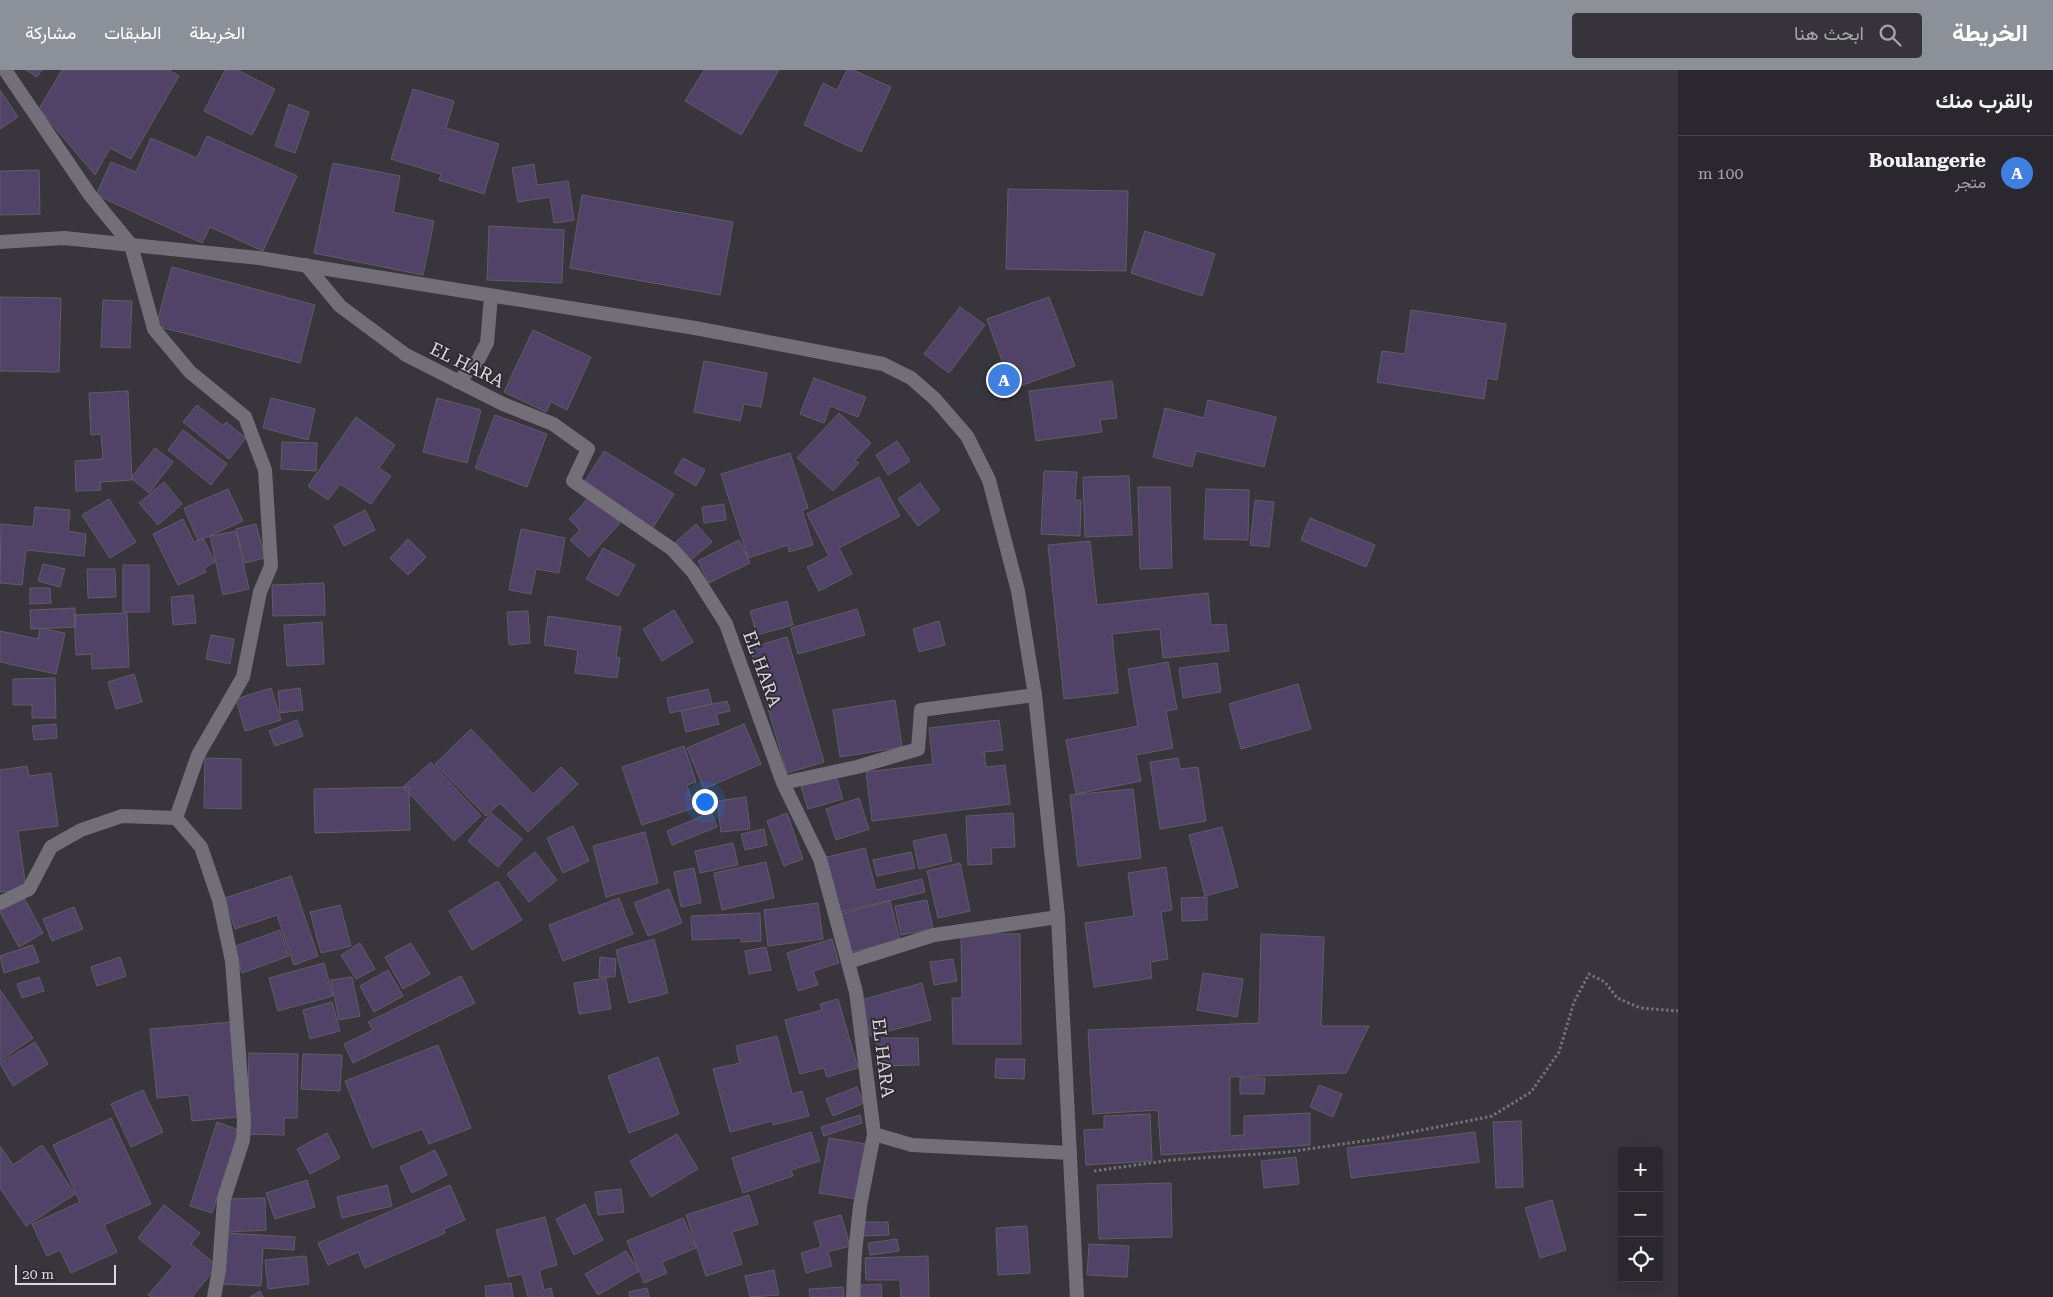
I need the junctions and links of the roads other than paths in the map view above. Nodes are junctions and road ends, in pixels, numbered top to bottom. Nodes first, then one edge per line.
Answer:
1 (5, 70) edge
2 (0, 242) edge
3 (131, 245) junction
4 (306, 265) junction
5 (491, 296) junction
6 (458, 382) junction
7 (1035, 695) junction
8 (783, 783) junction
9 (176, 818) junction
10 (0, 903) edge
11 (1058, 917) junction
12 (848, 962) junction
13 (874, 1134) junction
14 (1070, 1153) junction
15 (214, 1297) edge
16 (853, 1297) edge
17 (1077, 1297) edge

1 - 3 street
2 - 3 street
3 - 4 street
3 - 9 street
4 - 5 street
4 - 6 street, EL HARA
5 - 6 street
5 - 7 street
6 - 8 street, EL HARA
7 - 8 street
7 - 11 street
8 - 12 street, EL HARA
9 - 10 street
9 - 15 street
11 - 12 street
11 - 14 street
12 - 13 street, EL HARA
13 - 14 street
13 - 16 street, EL HARA
14 - 17 street

